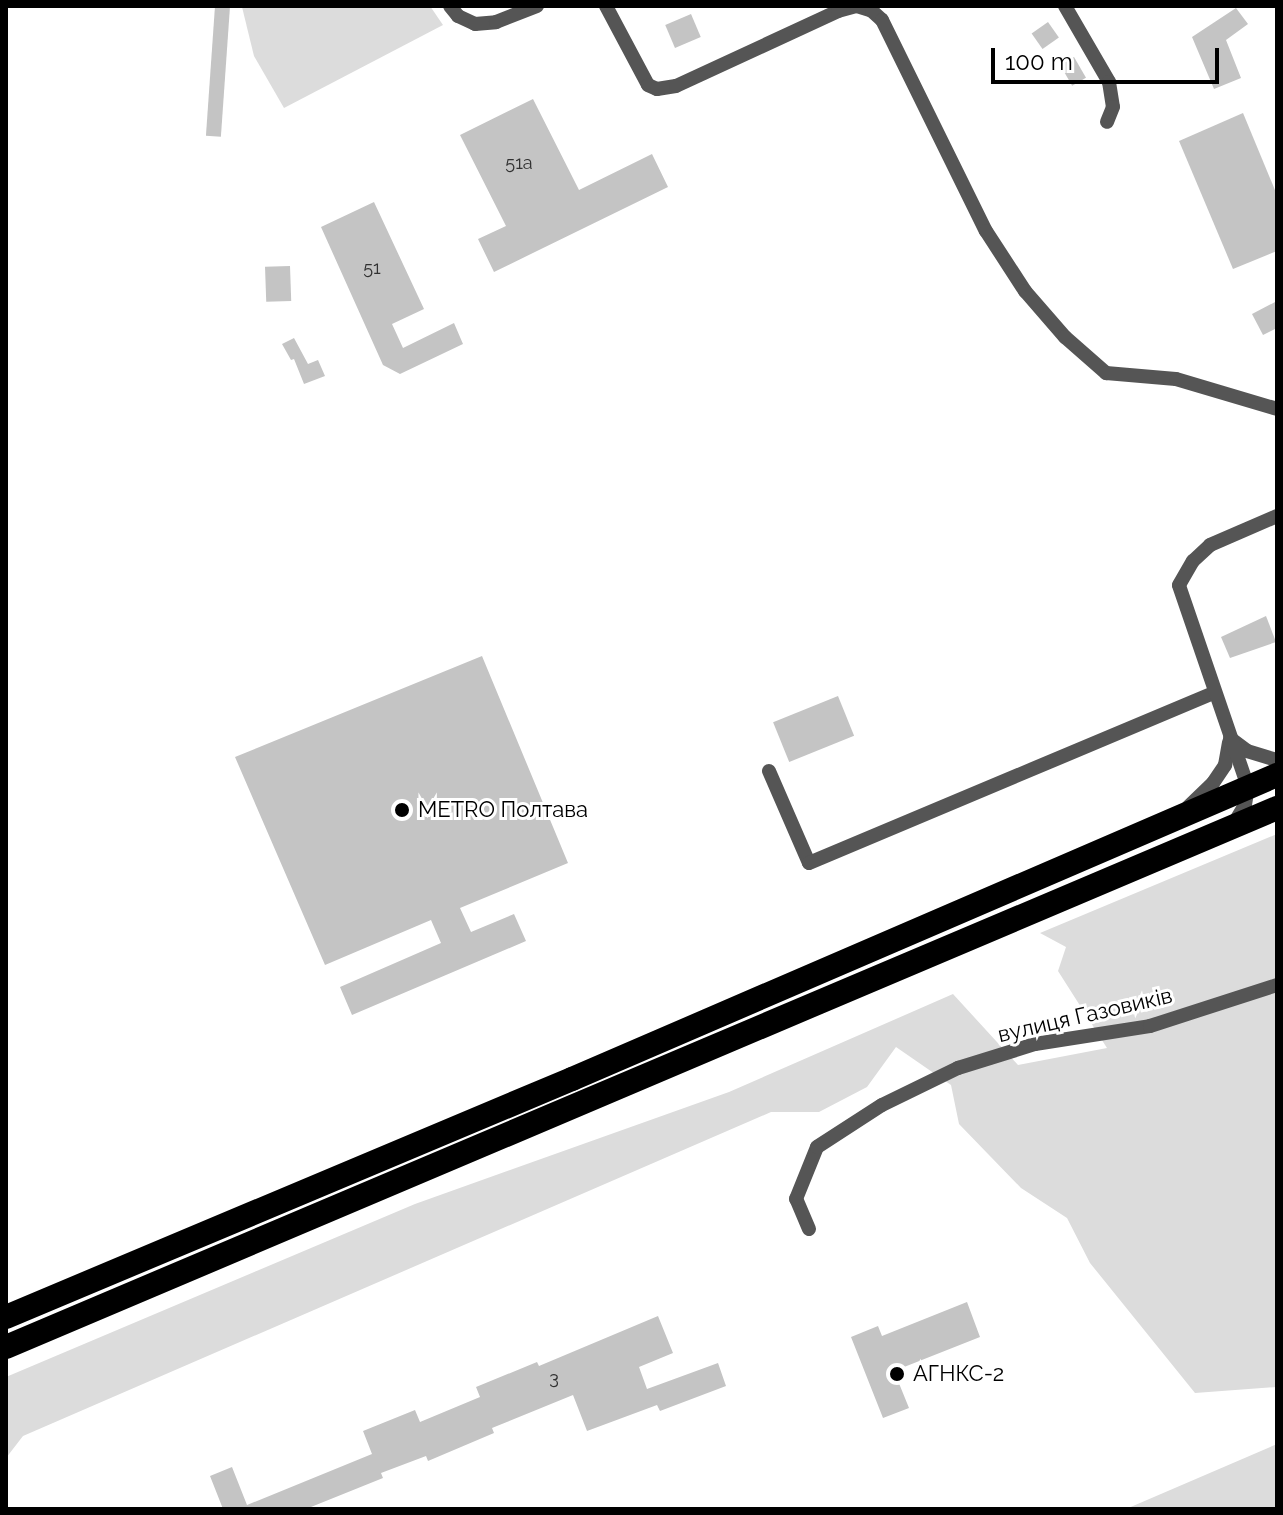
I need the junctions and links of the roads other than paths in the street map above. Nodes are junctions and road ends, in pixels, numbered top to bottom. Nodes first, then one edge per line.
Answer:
1 (450, 6) edge
2 (537, 6) edge
3 (606, 6) edge
4 (1065, 6) edge
5 (1107, 122) dead end
6 (1277, 409) edge
7 (1277, 516) edge
8 (1214, 693) junction
9 (1230, 738) junction
10 (1277, 760) edge
11 (769, 771) dead end
12 (1277, 775) edge
13 (1248, 787) junction
14 (1277, 802) edge
15 (1277, 808) edge
16 (1176, 817) junction
17 (1231, 827) junction
18 (1277, 985) edge
19 (809, 1229) dead end
20 (6, 1317) edge
21 (6, 1347) edge

1 - 2 street
3 - 6 street
4 - 5 street
7 - 8 street
8 - 9 street
8 - 11 street
9 - 10 street
9 - 13 street
9 - 16 street
12 - 13 highway
13 - 14 street
13 - 16 highway
13 - 17 street
15 - 17 highway
16 - 20 highway
17 - 21 highway
18 - 19 street, вулиця Газовиків

